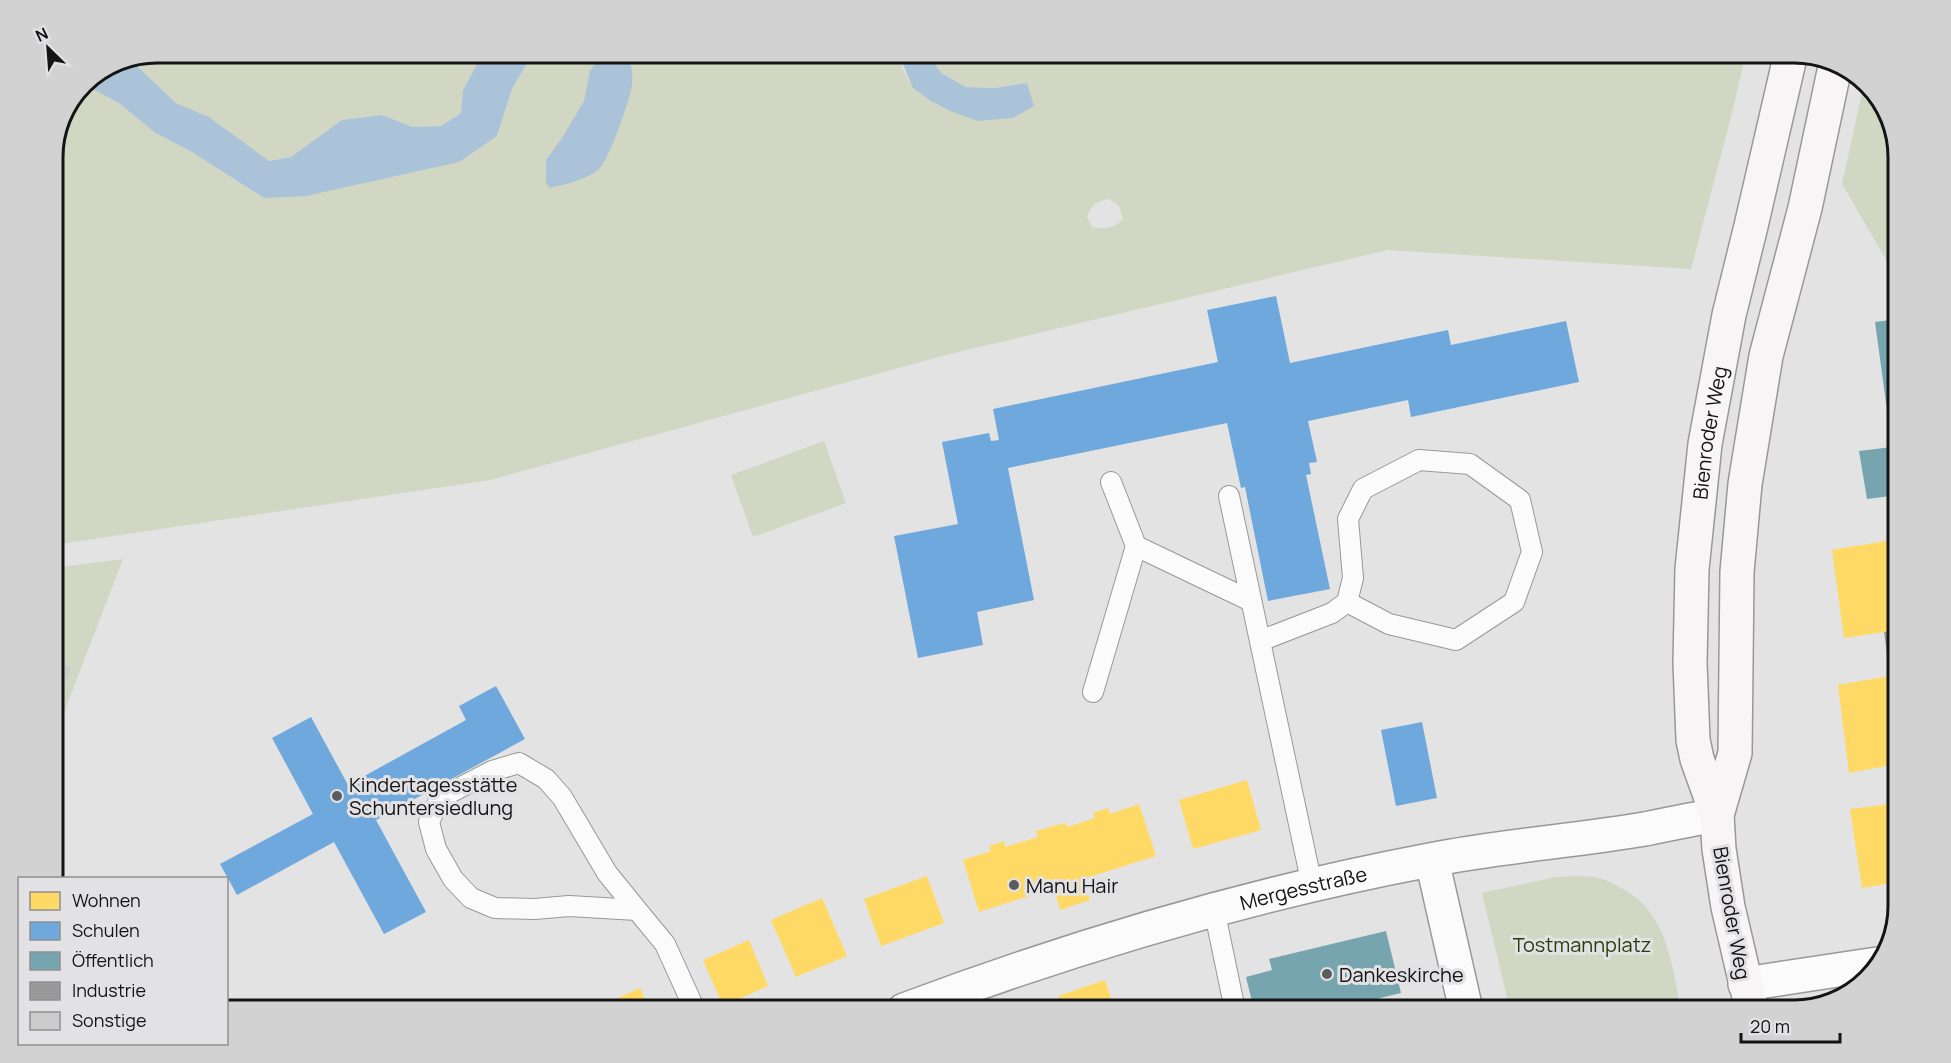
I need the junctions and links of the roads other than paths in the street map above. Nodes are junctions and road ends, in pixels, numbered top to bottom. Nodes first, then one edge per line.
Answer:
1 (1788, 63) edge
2 (1834, 72) edge
3 (1111, 482) dead end
4 (1229, 496) dead end
5 (1136, 546) junction
6 (1251, 601) junction
7 (1347, 602) junction
8 (1260, 641) junction
9 (1093, 692) dead end
10 (1717, 815) junction
11 (1432, 860) junction
12 (1312, 885) junction
13 (1214, 909) junction
14 (637, 910) junction
15 (1866, 967) edge
16 (1748, 997) edge
17 (690, 1000) edge
18 (955, 1000) edge
19 (1233, 1000) edge
20 (1464, 1000) edge

1 - 10 main road, Bienroder Weg
2 - 10 main road, Bienroder Weg
3 - 5 lane
4 - 6 lane
5 - 6 lane
5 - 9 lane
6 - 8 lane
7 - 7 lane
7 - 8 lane
8 - 12 lane
10 - 11 street, Mergesstraße
10 - 16 main road, Bienroder Weg
11 - 12 street, Mergesstraße
11 - 20 street
12 - 13 street, Mergesstraße
13 - 18 street, Mergesstraße
13 - 19 lane
14 - 14 lane
14 - 17 lane
15 - 16 street

